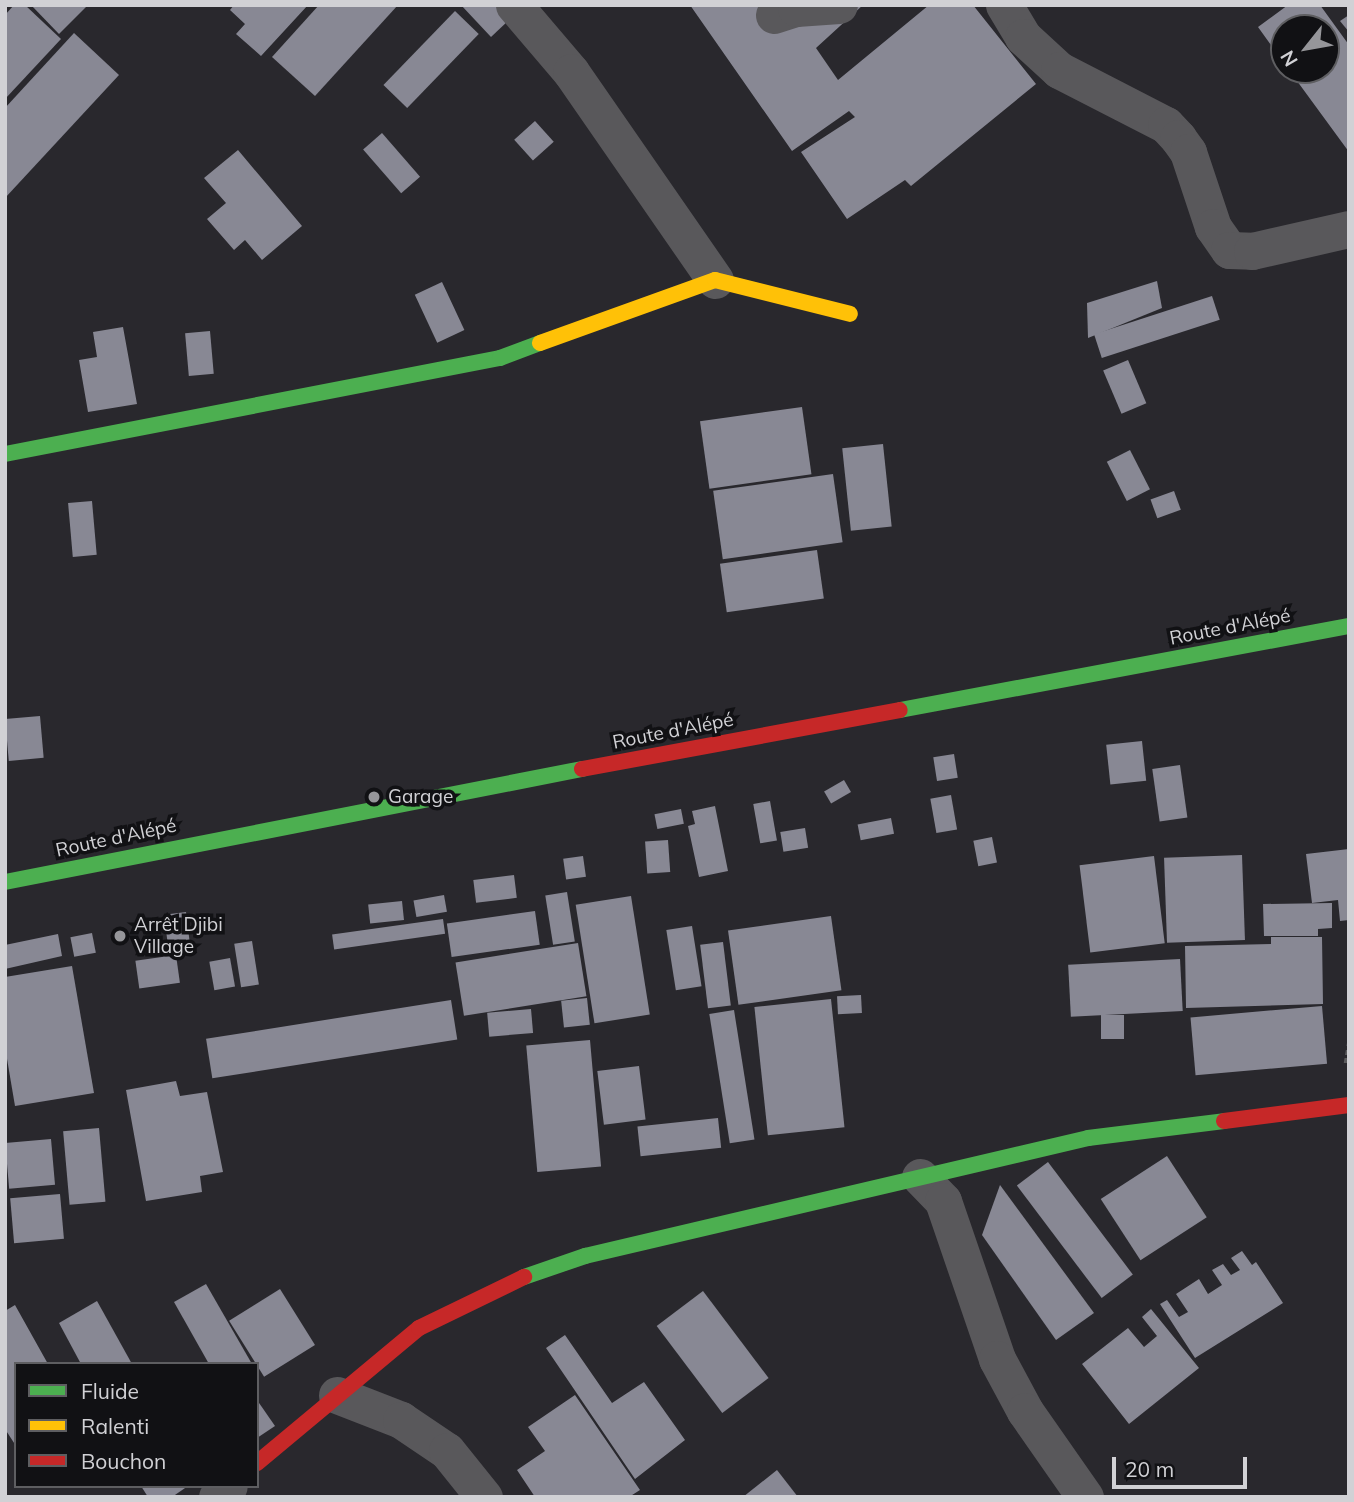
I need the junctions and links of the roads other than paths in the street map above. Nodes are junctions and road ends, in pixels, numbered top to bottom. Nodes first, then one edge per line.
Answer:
1 (514, 5) edge
2 (839, 5) edge
3 (1004, 5) edge
4 (774, 15) dead end
5 (1349, 229) edge
6 (715, 280) junction
7 (850, 314) dead end
8 (5, 454) edge
9 (1349, 626) edge
10 (5, 882) edge
11 (1349, 1105) edge
12 (920, 1177) junction
13 (337, 1395) junction
14 (259, 1461) edge
15 (484, 1497) edge
16 (1085, 1497) edge

1 - 6 street
2 - 4 street
3 - 5 street
6 - 7 street
6 - 8 street
9 - 10 street, Route d'Alépé
11 - 12 street
12 - 13 street
12 - 16 street
13 - 14 street
13 - 15 street

